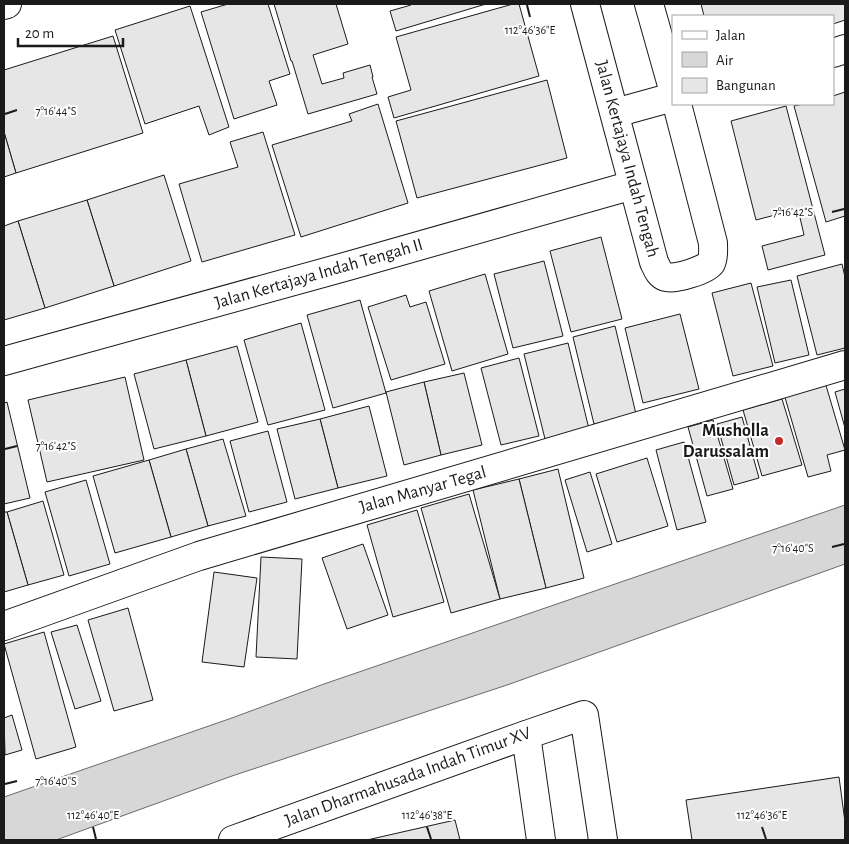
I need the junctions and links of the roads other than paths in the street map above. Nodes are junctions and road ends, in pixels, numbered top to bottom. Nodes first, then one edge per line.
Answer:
1 (585, 4) edge
2 (649, 4) edge
3 (672, 85) edge
4 (672, 97) edge
5 (677, 105) edge
6 (615, 113) junction
7 (633, 185) junction
8 (4, 361) edge
9 (845, 365) edge
10 (4, 626) edge
11 (526, 735) junction
12 (233, 840) edge
13 (541, 840) edge
14 (602, 840) edge

1 - 6 street, Jalan Kertajaya Indah Tengah
2 - 3 street
4 - 6 street
5 - 7 street, Jalan Kertajaya Indah Tengah
6 - 7 street, Jalan Kertajaya Indah Tengah
7 - 8 street, Jalan Kertajaya Indah Tengah II
9 - 10 street, Jalan Manyar Tegal
11 - 12 street, Jalan Dharmahusada Indah Timur XV
11 - 13 street
11 - 14 street, Jalan Dharmahusada Indah Timur XV

